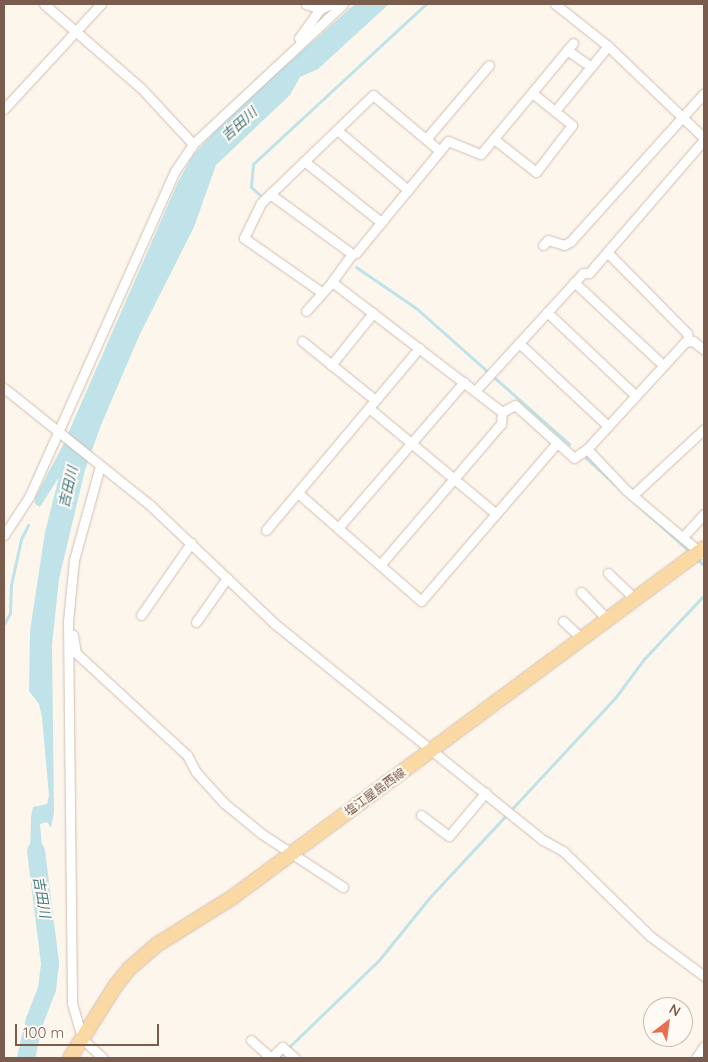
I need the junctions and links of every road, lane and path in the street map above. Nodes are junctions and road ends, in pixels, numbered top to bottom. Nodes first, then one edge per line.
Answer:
1 (44, 4) edge
2 (101, 4) edge
3 (306, 4) edge
4 (332, 4) edge
5 (343, 4) edge
6 (555, 4) edge
7 (320, 8) junction
8 (77, 31) junction
9 (608, 46) junction
10 (291, 51) junction
11 (489, 66) dead end
12 (591, 67) junction
13 (532, 93) junction
14 (704, 93) edge
15 (4, 109) edge
16 (555, 111) junction
17 (683, 118) junction
18 (337, 130) junction
19 (426, 139) junction
20 (494, 139) junction
21 (704, 139) edge
22 (193, 144) junction
23 (440, 151) junction
24 (304, 161) junction
25 (408, 190) junction
26 (270, 194) junction
27 (381, 222) junction
28 (543, 245) dead end
29 (607, 252) junction
30 (352, 254) junction
31 (332, 282) junction
32 (574, 282) junction
33 (321, 292) junction
34 (306, 311) dead end
35 (547, 312) junction
36 (373, 313) junction
37 (302, 341) dead end
38 (689, 341) junction
39 (519, 343) junction
40 (418, 348) junction
41 (704, 350) edge
42 (331, 365) junction
43 (664, 365) junction
44 (464, 382) junction
45 (4, 388) edge
46 (475, 391) junction
47 (636, 396) junction
48 (375, 400) junction
49 (369, 408) junction
50 (502, 412) junction
51 (608, 426) junction
52 (704, 429) edge
53 (61, 436) junction
54 (557, 443) junction
55 (411, 444) junction
56 (587, 449) junction
57 (97, 463) junction
58 (454, 479) junction
59 (298, 493) junction
60 (633, 496) junction
61 (496, 514) junction
62 (704, 514) edge
63 (338, 528) junction
64 (266, 530) dead end
65 (4, 535) edge
66 (683, 537) junction
67 (191, 543) junction
68 (699, 553) edge
69 (380, 565) junction
70 (608, 573) dead end
71 (227, 578) junction
72 (581, 592) dead end
73 (636, 599) junction
74 (141, 615) dead end
75 (608, 620) junction
76 (68, 621) junction
77 (563, 621) dead end
78 (196, 622) dead end
79 (582, 639) junction
80 (434, 749) junction
81 (486, 792) junction
82 (421, 815) dead end
83 (292, 852) junction
84 (343, 887) dead end
85 (704, 976) edge
86 (82, 1039) junction
87 (251, 1040) dead end
88 (704, 1046) edge
89 (288, 1056) edge
90 (70, 1058) edge
91 (103, 1058) edge
92 (271, 1058) edge
93 (696, 1058) edge

1 - 8 street
2 - 8 street
3 - 7 street
4 - 7 street
5 - 10 street
6 - 9 street
7 - 10 street
8 - 15 street
8 - 22 street
9 - 12 street
9 - 17 street
10 - 22 street
11 - 19 street
12 - 13 street
12 - 16 street
13 - 16 street
13 - 20 street
14 - 17 street
16 - 20 street
17 - 21 street
17 - 28 street
18 - 19 street
18 - 24 street
18 - 25 street
19 - 23 street
20 - 23 street
21 - 29 street
22 - 53 street
23 - 25 street
24 - 26 street
24 - 27 street
25 - 27 street
26 - 30 street
26 - 33 street
27 - 30 street
29 - 32 street
29 - 38 street
30 - 31 street
31 - 33 street
31 - 36 street
32 - 35 street
32 - 43 street
33 - 34 street
35 - 39 street
35 - 47 street
36 - 40 street
36 - 42 street
37 - 42 street
38 - 41 street
38 - 43 street
39 - 46 street
39 - 51 street
40 - 44 street
40 - 48 street
42 - 48 street
43 - 47 street
44 - 46 street
44 - 55 street
45 - 53 street
46 - 50 street
47 - 51 street
48 - 49 street
49 - 55 street
49 - 59 street
50 - 54 street
50 - 58 street
51 - 56 street
52 - 60 street
53 - 57 street
53 - 65 street
54 - 56 street
54 - 61 street
55 - 58 street
55 - 63 street
56 - 60 street
57 - 67 street
57 - 76 street
58 - 61 street
58 - 69 street
59 - 63 street
59 - 64 street
60 - 66 street
61 - 69 street
62 - 66 street
63 - 69 street
66 - 68 street
67 - 71 street
67 - 74 street
68 - 73 main road, 塩江屋島西線
70 - 73 street
71 - 78 street
71 - 80 street
72 - 75 street
73 - 75 main road, 塩江屋島西線
75 - 79 main road, 塩江屋島西線
76 - 83 street
76 - 86 street
77 - 79 street
79 - 80 main road, 塩江屋島西線
80 - 81 street
80 - 83 main road, 塩江屋島西線
81 - 82 street
81 - 85 street
83 - 84 street
83 - 86 main road, 塩江屋島西線
86 - 90 main road, 塩江屋島西線
86 - 91 street
87 - 92 street
88 - 93 street
89 - 92 street

